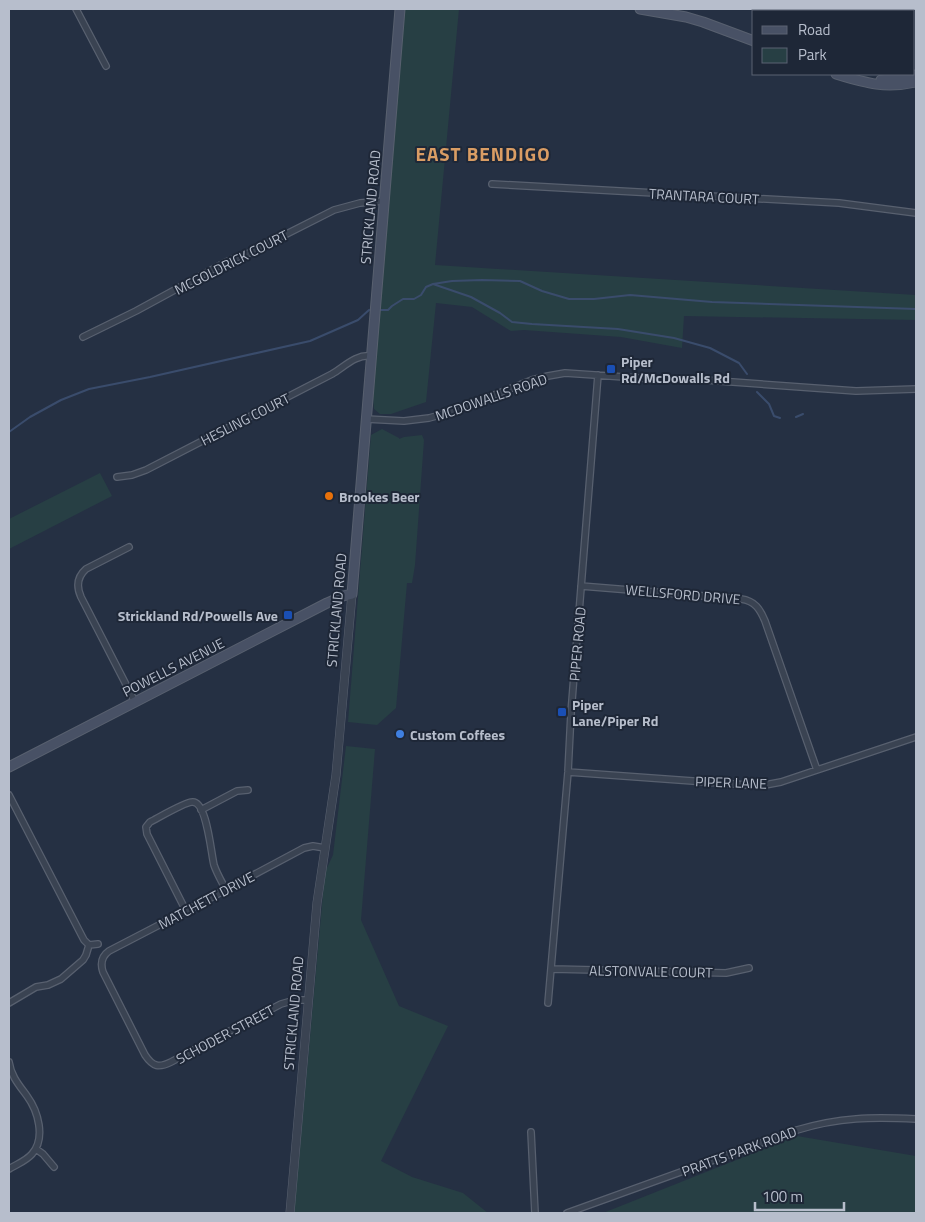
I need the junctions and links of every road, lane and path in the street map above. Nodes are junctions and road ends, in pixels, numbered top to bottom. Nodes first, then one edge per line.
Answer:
1 (76, 9) edge
2 (400, 9) edge
3 (640, 9) edge
4 (752, 40) edge
5 (106, 66) dead end
6 (839, 75) edge
7 (916, 75) edge
8 (848, 78) junction
9 (916, 82) edge
10 (492, 184) dead end
11 (384, 201) junction
12 (916, 213) edge
13 (83, 338) dead end
14 (371, 356) junction
15 (598, 375) junction
16 (916, 389) edge
17 (366, 419) junction
18 (117, 477) dead end
19 (129, 547) dead end
20 (581, 586) junction
21 (352, 594) junction
22 (136, 702) junction
23 (916, 737) edge
24 (9, 767) edge
25 (817, 770) junction
26 (568, 772) junction
27 (248, 790) dead end
28 (9, 795) edge
29 (201, 810) junction
30 (325, 848) junction
31 (226, 890) junction
32 (186, 912) junction
33 (98, 944) dead end
34 (89, 945) junction
35 (749, 968) dead end
36 (552, 969) junction
37 (308, 1000) junction
38 (9, 1003) edge
39 (548, 1003) dead end
40 (145, 1055) joint
41 (9, 1062) edge
42 (916, 1119) edge
43 (531, 1132) dead end
44 (36, 1149) junction
45 (54, 1167) dead end
46 (9, 1169) edge
47 (290, 1213) edge
48 (535, 1213) edge
49 (567, 1213) edge

1 - 5 street
2 - 11 main road, STRICKLAND ROAD
3 - 4 main road
6 - 8 main road
7 - 8 main road
8 - 9 main road
10 - 12 street, TRANTARA COURT
11 - 13 street, MCGOLDRICK COURT
11 - 14 main road, STRICKLAND ROAD
14 - 17 main road, STRICKLAND ROAD
14 - 18 street, HESLING COURT
15 - 16 street, MCDOWALLS ROAD
15 - 17 street, MCDOWALLS ROAD
15 - 20 street, PIPER ROAD
17 - 21 main road, STRICKLAND ROAD
19 - 22 street
20 - 25 street, WELLSFORD DRIVE
20 - 26 street, PIPER ROAD
21 - 22 main road, POWELLS AVENUE
21 - 30 street, STRICKLAND ROAD
22 - 24 main road, POWELLS AVENUE
23 - 25 street, PIPER LANE
25 - 26 street, PIPER LANE
26 - 36 street, PIPER ROAD
27 - 29 street
28 - 34 street
29 - 31 street
29 - 32 street
30 - 31 street, MATCHETT DRIVE
30 - 37 street, STRICKLAND ROAD
31 - 32 street, MATCHETT DRIVE
32 - 40 street, MATCHETT DRIVE
33 - 34 street
34 - 38 street
35 - 36 street, ALSTONVALE COURT
36 - 39 street, PIPER ROAD
37 - 40 street, SCHODER STREET
37 - 47 street, STRICKLAND ROAD
41 - 44 street
42 - 49 street, PRATTS PARK ROAD
43 - 48 street
44 - 45 street
44 - 46 street

